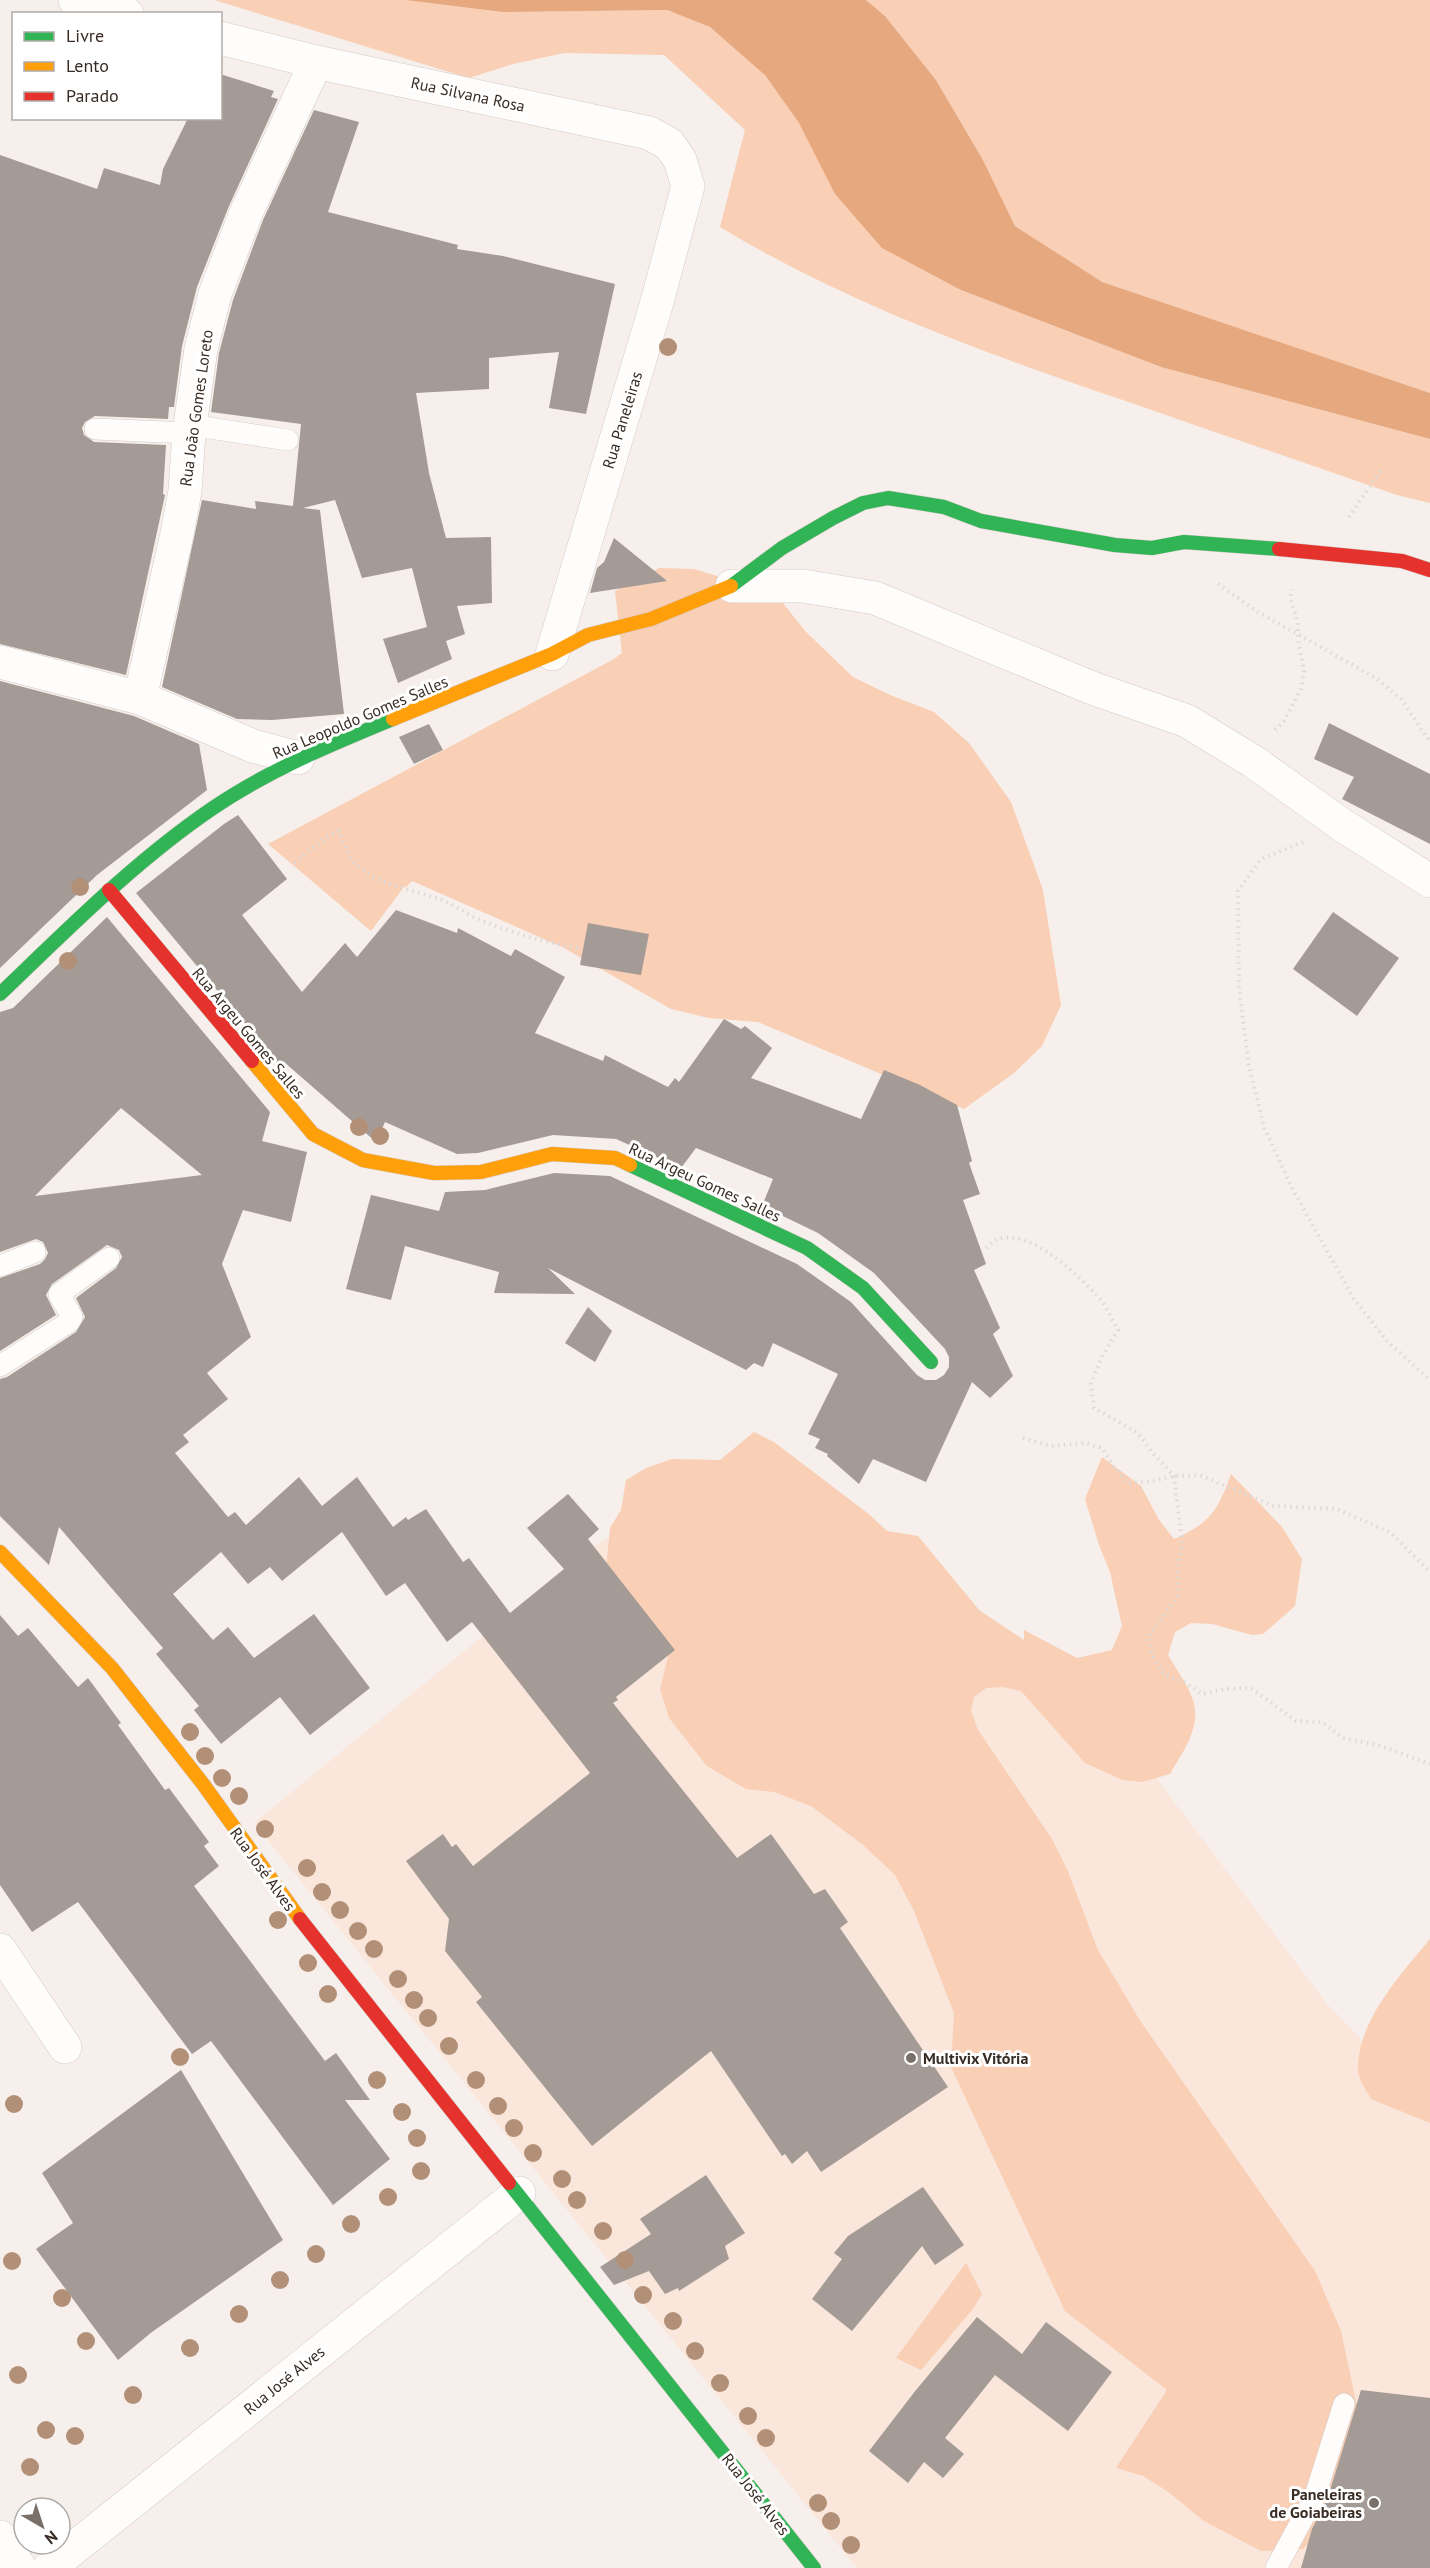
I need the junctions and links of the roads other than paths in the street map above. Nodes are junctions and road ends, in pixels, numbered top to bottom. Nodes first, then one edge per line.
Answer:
1 (75, 0) edge
2 (120, 12) edge
3 (222, 38) edge
4 (316, 62) junction
5 (688, 186) joint
6 (95, 429) dead end
7 (190, 429) junction
8 (288, 440) dead end
9 (1430, 570) edge
10 (732, 586) junction
11 (552, 654) junction
12 (0, 662) edge
13 (140, 698) junction
14 (298, 758) junction
15 (1430, 882) edge
16 (109, 890) junction
17 (0, 994) edge
18 (35, 1252) dead end
19 (110, 1258) dead end
20 (0, 1266) edge
21 (931, 1362) dead end
22 (0, 1366) edge
23 (0, 1552) edge
24 (0, 1950) edge
25 (65, 2047) dead end
26 (519, 2193) junction
27 (1344, 2404) dead end
28 (0, 2537) edge
29 (20, 2568) edge
30 (49, 2568) edge
31 (814, 2568) edge
32 (1276, 2568) edge

1 - 2 street
3 - 4 street, Rua Silvana Rosa
4 - 5 street, Rua Silvana Rosa
4 - 7 street, Rua João Gomes Loreto
5 - 11 street, Rua Paneleiras
6 - 7 lane
7 - 8 lane
7 - 13 street, Rua João Gomes Loreto
9 - 10 street, Rua Leopoldo Gomes Salles
10 - 11 street, Rua Leopoldo Gomes Salles
10 - 15 street
11 - 14 street, Rua Leopoldo Gomes Salles
12 - 13 street
13 - 14 street
14 - 16 street, Rua Leopoldo Gomes Salles
16 - 17 street, Rua Leopoldo Gomes Salles
16 - 21 street, Rua Argeu Gomes Salles
18 - 20 lane
19 - 22 lane
23 - 26 street, Rua José Alves
24 - 25 street
26 - 30 street, Rua José Alves
26 - 31 street, Rua José Alves
27 - 32 lane
28 - 29 street

